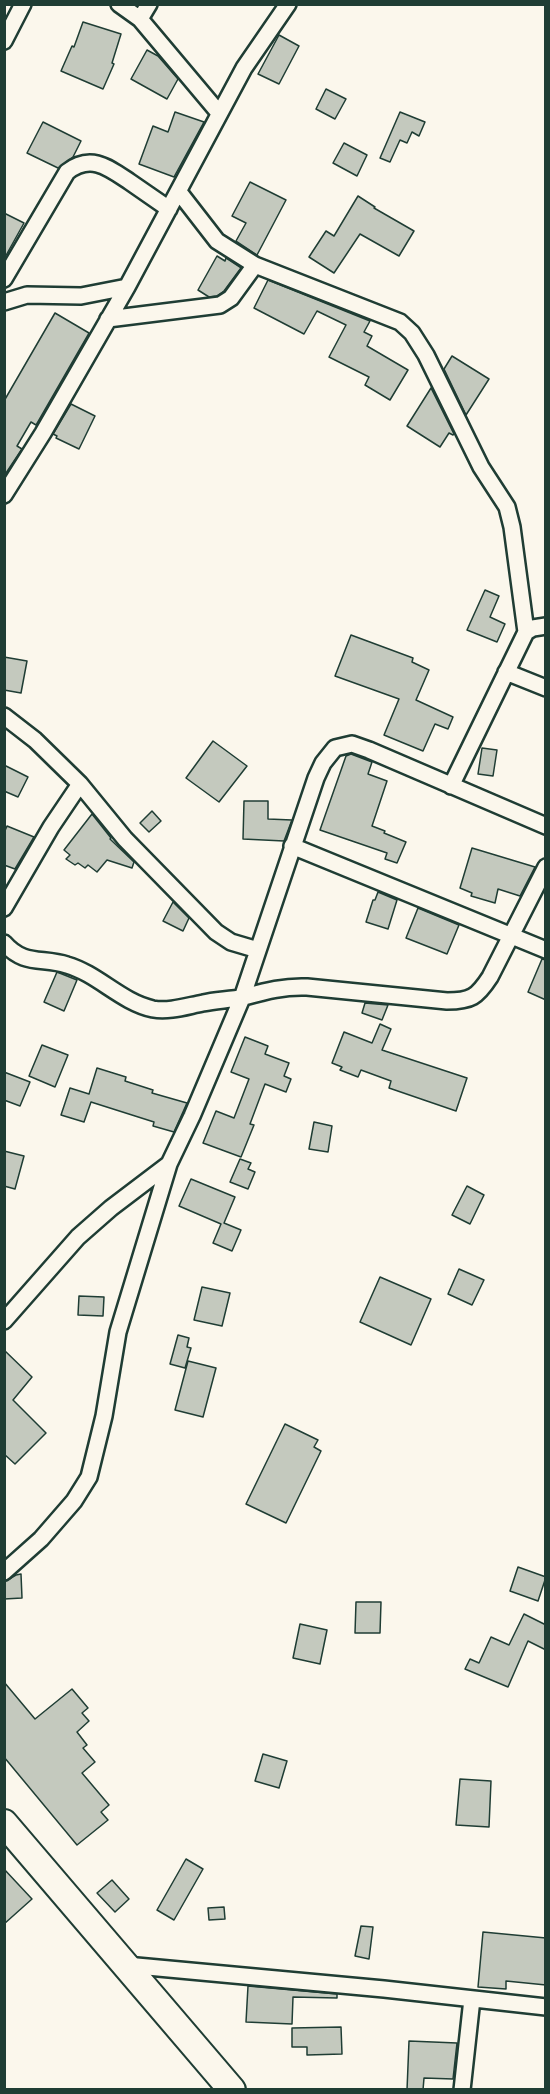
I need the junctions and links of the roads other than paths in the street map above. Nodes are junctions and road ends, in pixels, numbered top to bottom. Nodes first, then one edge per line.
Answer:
1 (22, 4) edge
2 (119, 4) edge
3 (149, 4) edge
4 (288, 4) edge
5 (140, 19) junction
6 (4, 41) edge
7 (219, 113) junction
8 (178, 192) junction
9 (169, 209) junction
10 (255, 265) junction
11 (4, 279) edge
12 (127, 287) junction
13 (4, 302) edge
14 (108, 319) junction
15 (4, 495) edge
16 (546, 626) edge
17 (526, 632) junction
18 (506, 672) junction
19 (546, 688) edge
20 (4, 716) edge
21 (80, 784) junction
22 (450, 786) junction
23 (546, 826) edge
24 (292, 846) junction
25 (546, 867) edge
26 (4, 908) edge
27 (510, 936) junction
28 (4, 943) edge
29 (258, 950) junction
30 (546, 950) edge
31 (242, 998) junction
32 (169, 1164) junction
33 (4, 1321) edge
34 (4, 1572) edge
35 (4, 1823) edge
36 (126, 1965) junction
37 (472, 1999) junction
38 (546, 2007) edge
39 (231, 2090) edge
40 (462, 2090) edge

1 - 6 street
2 - 5 street
3 - 5 street
4 - 7 street
5 - 7 street
7 - 8 street
8 - 9 street
8 - 10 street
9 - 11 street
9 - 12 street
10 - 14 street
10 - 17 street
12 - 13 street
12 - 14 street
14 - 15 street
16 - 17 street
17 - 18 street
18 - 19 street
18 - 22 street
20 - 21 street
21 - 26 street
21 - 29 street
22 - 23 street
22 - 24 street
24 - 27 street
24 - 29 street
25 - 27 street
27 - 30 street
27 - 31 street
28 - 31 street
29 - 31 street
31 - 32 street
32 - 33 street
32 - 34 street
35 - 36 main road
36 - 37 street
36 - 39 main road
37 - 38 street
37 - 40 street

